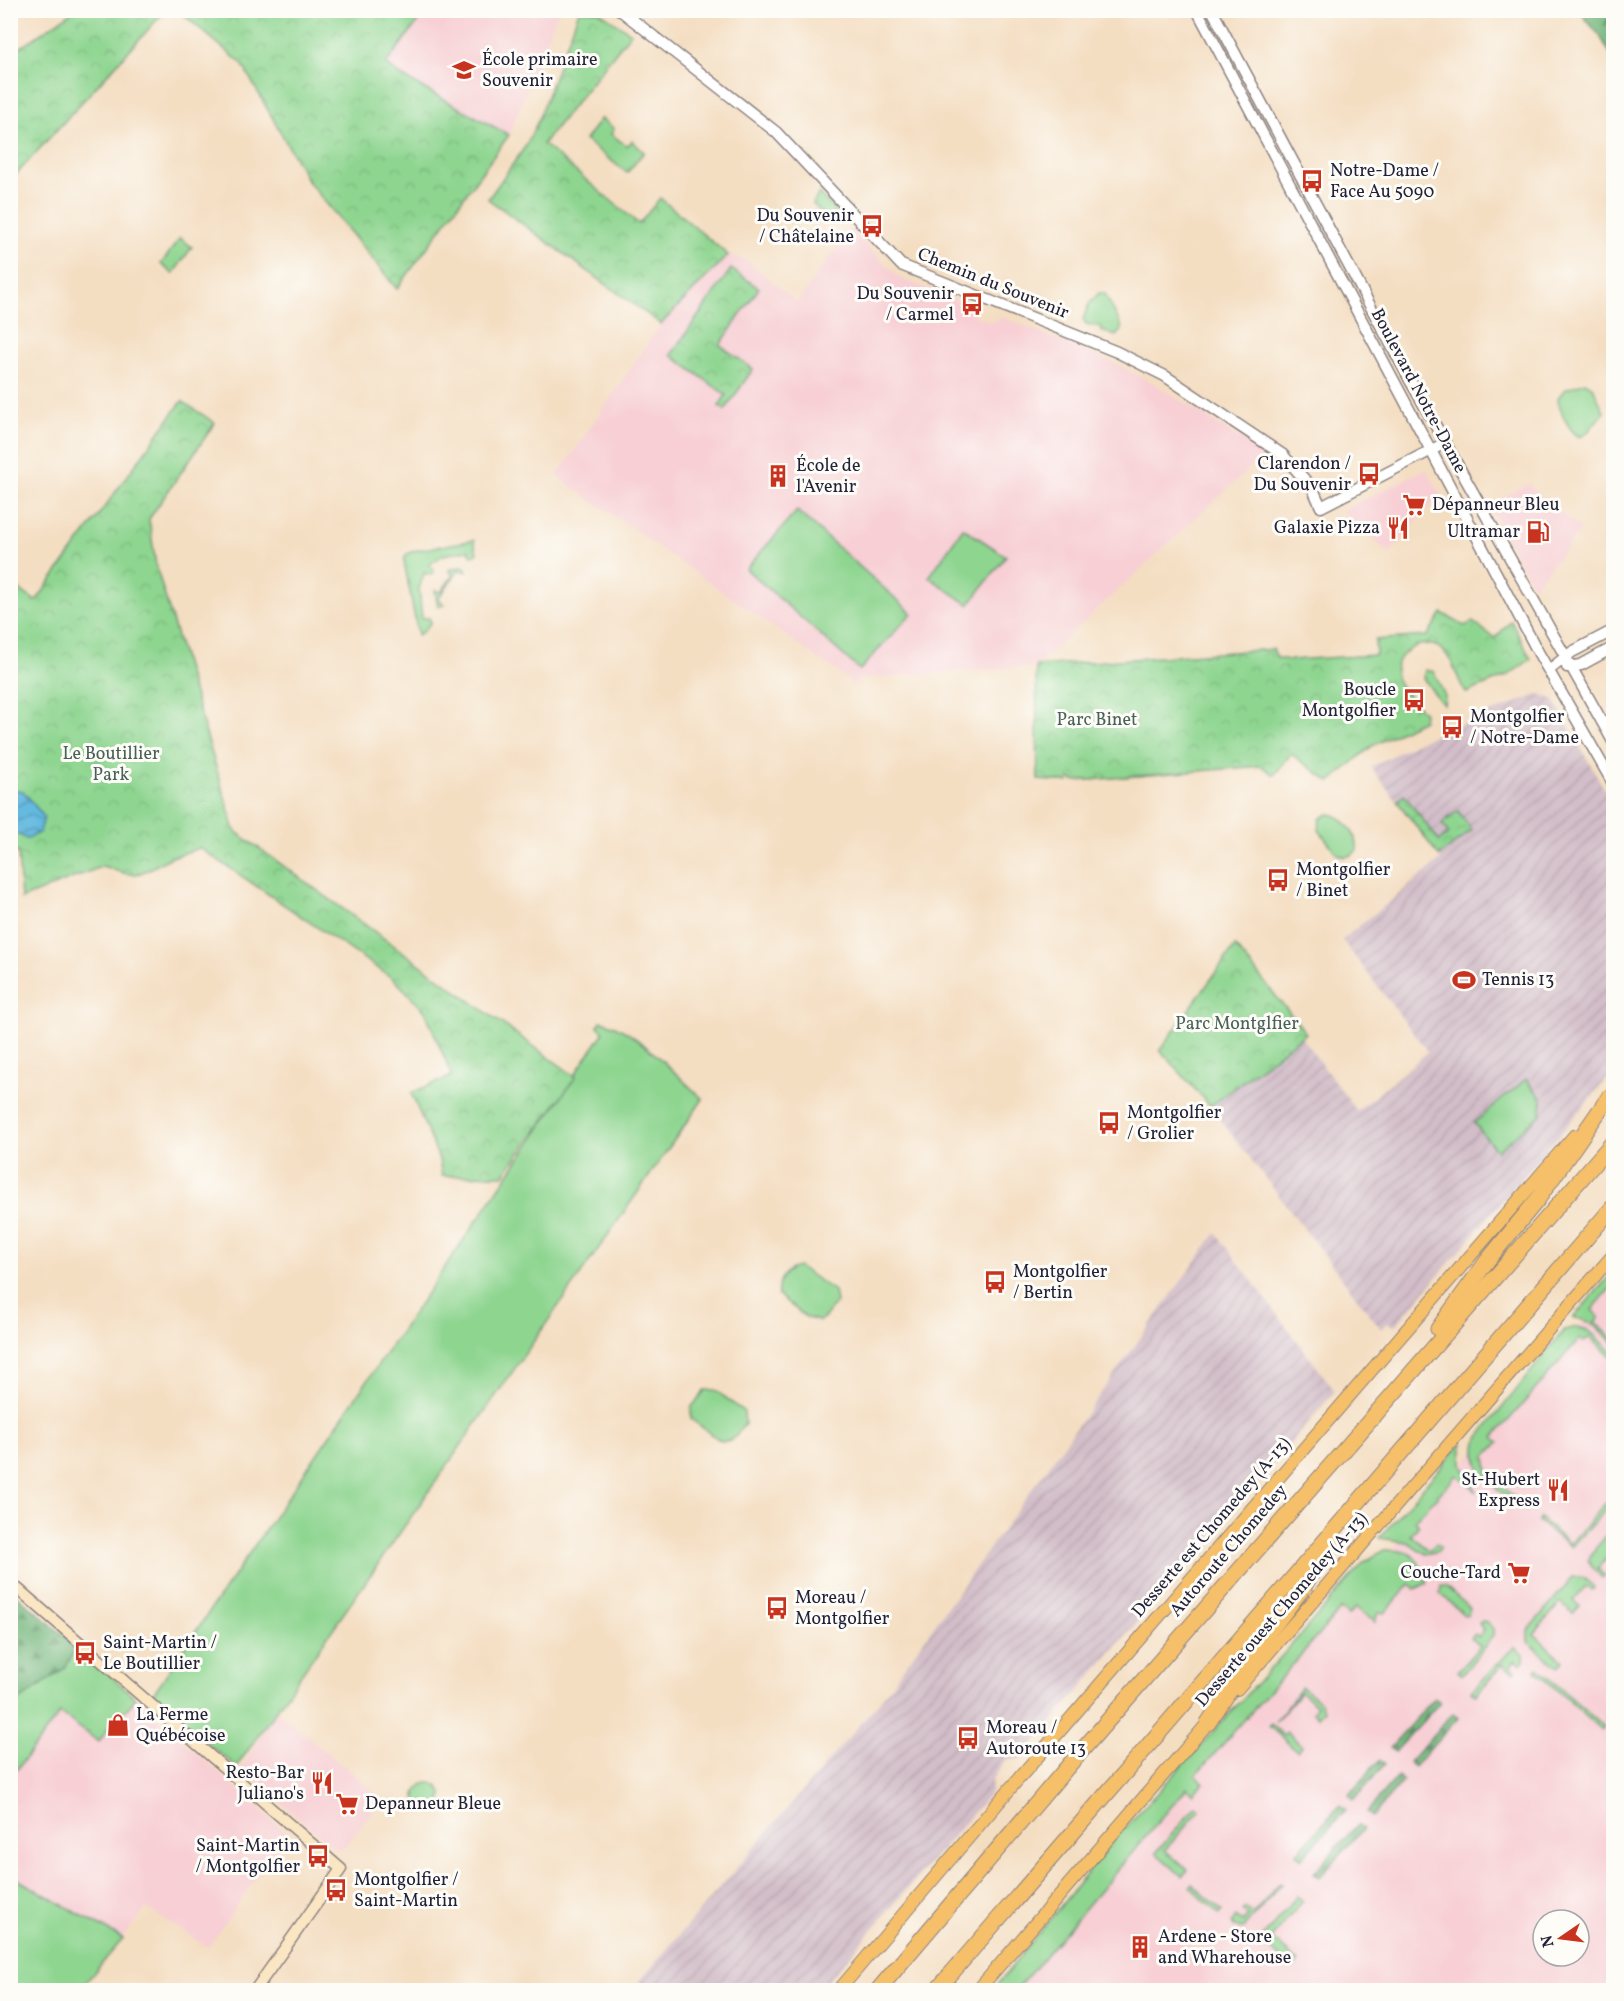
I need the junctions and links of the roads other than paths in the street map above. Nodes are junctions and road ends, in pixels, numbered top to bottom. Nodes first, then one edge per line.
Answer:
1 (620, 10) edge
2 (1197, 10) edge
3 (1212, 10) edge
4 (1445, 443) junction
5 (1431, 451) junction
6 (1614, 630) edge
7 (1614, 647) edge
8 (1568, 662) junction
9 (1549, 670) junction
10 (1614, 743) edge
11 (1614, 785) edge
12 (1611, 1094) edge
13 (1614, 1141) edge
14 (1614, 1206) edge
15 (1614, 1254) edge
16 (1385, 1401) junction
17 (1356, 1502) junction
18 (10, 1582) edge
19 (1208, 1723) junction
20 (255, 1990) edge
21 (839, 1990) edge
22 (878, 1990) edge
23 (937, 1990) edge
24 (978, 1990) edge

1 - 5 street, Chemin du Souvenir
2 - 5 street, Boulevard Notre-Dame
3 - 4 street, Boulevard Notre-Dame
4 - 5 street
4 - 8 street, Boulevard Notre-Dame
5 - 9 street, Boulevard Notre-Dame
6 - 8 street
7 - 8 street
8 - 9 street
8 - 10 street, Boulevard Notre-Dame
9 - 11 street, Boulevard Notre-Dame
12 - 16 highway
12 - 21 main road, Desserte est Chomedey (A-13)
13 - 16 highway, Autoroute Chomedey
14 - 17 highway
15 - 19 main road, Desserte ouest Chomedey (A-13)
16 - 22 highway, Autoroute Chomedey
17 - 19 highway
17 - 23 highway
18 - 20 main road
19 - 24 main road, Desserte ouest Chomedey (A-13)

